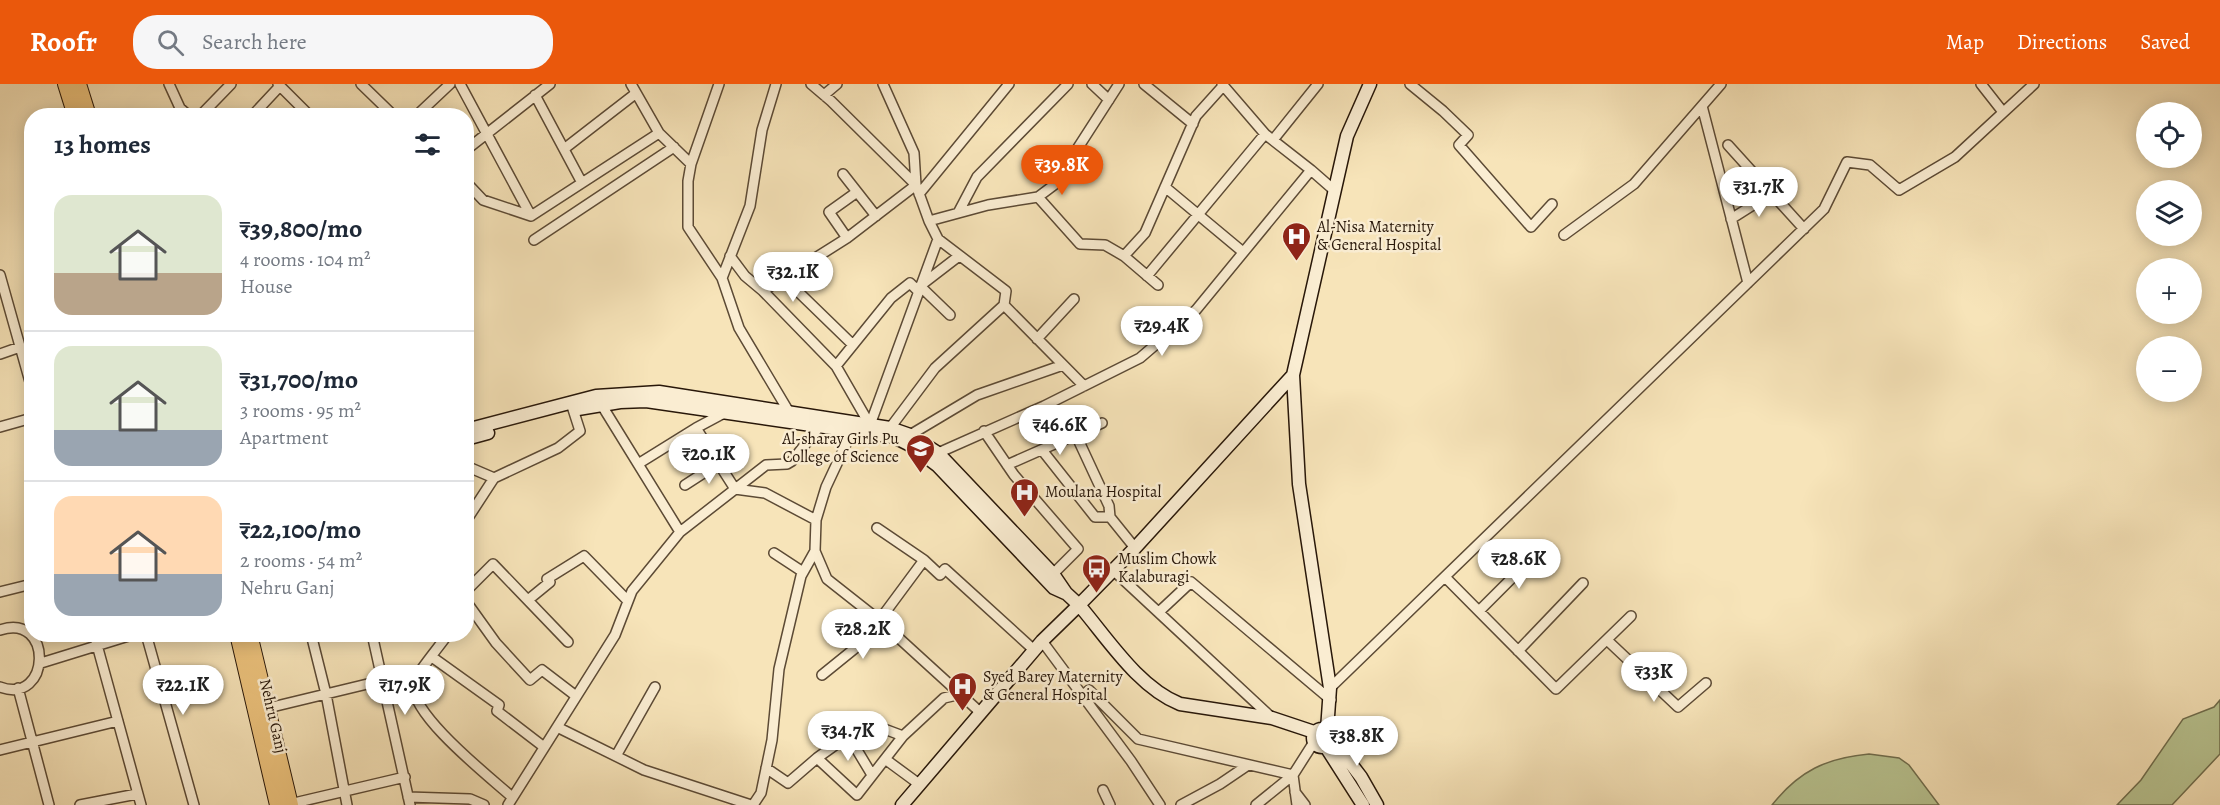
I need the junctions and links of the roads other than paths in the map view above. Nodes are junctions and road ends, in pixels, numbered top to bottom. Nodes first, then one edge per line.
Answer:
1 (65, 84) edge
2 (79, 84) edge
3 (169, 84) edge
4 (231, 84) edge
5 (361, 84) edge
6 (450, 84) edge
7 (460, 84) edge
8 (550, 84) edge
9 (631, 84) edge
10 (719, 84) edge
11 (776, 84) edge
12 (811, 84) edge
13 (837, 84) edge
14 (1068, 84) edge
15 (1092, 84) edge
16 (1119, 84) edge
17 (1144, 84) edge
18 (1318, 84) edge
19 (1370, 84) edge
20 (1410, 84) edge
21 (1721, 84) edge
22 (1981, 84) edge
23 (2034, 84) edge
24 (279, 85) edge
25 (1006, 85) edge
26 (1223, 85) edge
27 (887, 86) edge
28 (635, 94) junction
29 (535, 95) junction
30 (824, 95) junction
31 (1109, 100) junction
32 (1702, 106) junction
33 (72, 108) edge
34 (87, 108) edge
35 (179, 108) edge
36 (208, 108) edge
37 (259, 108) edge
38 (302, 108) edge
39 (386, 108) edge
40 (424, 108) edge
41 (473, 108) edge
42 (474, 110) edge
43 (2003, 112) junction
44 (1193, 124) junction
45 (486, 133) junction
46 (659, 133) junction
47 (1265, 134) junction
48 (1273, 141) junction
49 (474, 143) edge
50 (1728, 145) dead end
51 (674, 147) junction
52 (564, 149) junction
53 (691, 164) junction
54 (1311, 170) junction
55 (843, 174) dead end
56 (582, 183) junction
57 (1165, 187) junction
58 (474, 190) edge
59 (917, 190) junction
60 (1335, 191) junction
61 (857, 192) junction
62 (1772, 194) junction
63 (1038, 197) junction
64 (1552, 204) dead end
65 (958, 213) junction
66 (1198, 214) junction
67 (531, 216) junction
68 (876, 216) junction
69 (1731, 219) junction
70 (929, 221) junction
71 (1804, 229) junction
72 (1564, 236) dead end
73 (846, 238) junction
74 (938, 239) junction
75 (534, 240) dead end
76 (1243, 252) junction
77 (730, 256) junction
78 (959, 256) junction
79 (1124, 256) junction
80 (0, 275) edge
81 (1147, 276) junction
82 (722, 278) junction
83 (784, 278) junction
84 (1748, 283) junction
85 (1158, 285) dead end
86 (919, 288) junction
87 (763, 291) junction
88 (1074, 299) dead end
89 (1004, 305) junction
90 (950, 315) dead end
91 (1037, 339) junction
92 (853, 345) junction
93 (20, 347) junction
94 (0, 354) edge
95 (24, 361) edge
96 (1064, 365) junction
97 (836, 366) junction
98 (1293, 375) junction
99 (1084, 386) junction
100 (601, 404) junction
101 (572, 406) junction
102 (789, 412) junction
103 (724, 413) junction
104 (24, 420) edge
105 (1102, 423) dead end
106 (870, 425) junction
107 (854, 426) junction
108 (819, 427) junction
109 (0, 428) edge
110 (474, 428) edge
111 (696, 428) junction
112 (890, 428) junction
113 (984, 431) junction
114 (910, 435) junction
115 (1076, 435) junction
116 (474, 437) edge
117 (1042, 450) junction
118 (938, 453) junction
119 (719, 463) junction
120 (638, 464) junction
121 (1007, 465) junction
122 (474, 469) edge
123 (494, 478) junction
124 (685, 484) dead end
125 (735, 489) junction
126 (474, 509) edge
127 (1110, 517) junction
128 (816, 520) junction
129 (877, 528) dead end
130 (680, 532) junction
131 (1135, 548) junction
132 (1540, 550) dead end
133 (815, 551) junction
134 (774, 553) dead end
135 (924, 560) junction
136 (1114, 571) junction
137 (803, 572) junction
138 (1053, 574) junction
139 (1444, 577) junction
140 (474, 583) edge
141 (1583, 583) dead end
142 (24, 586) edge
143 (0, 592) edge
144 (1066, 593) junction
145 (528, 600) junction
146 (627, 600) junction
147 (1079, 605) junction
148 (1160, 611) junction
149 (1479, 611) junction
150 (474, 613) edge
151 (1631, 616) dead end
152 (0, 618) edge
153 (879, 620) junction
154 (1, 629) edge
155 (24, 632) edge
156 (1607, 640) junction
157 (36, 642) edge
158 (95, 642) edge
159 (109, 642) edge
160 (148, 642) edge
161 (239, 642) edge
162 (252, 642) edge
163 (313, 642) edge
164 (374, 642) edge
165 (442, 642) edge
166 (568, 642) dead end
167 (96, 646) junction
168 (1038, 646) junction
169 (1518, 651) junction
170 (432, 657) junction
171 (41, 663) junction
172 (822, 675) dead end
173 (384, 680) junction
174 (1706, 683) dead end
175 (0, 687) edge
176 (655, 687) dead end
177 (18, 688) junction
178 (326, 694) junction
179 (961, 694) junction
180 (1331, 694) junction
181 (576, 696) junction
182 (1083, 696) junction
183 (268, 708) junction
184 (981, 713) junction
185 (1272, 718) junction
186 (118, 721) junction
187 (557, 727) junction
188 (848, 735) junction
189 (903, 736) junction
190 (1314, 737) junction
191 (1328, 738) junction
192 (32, 742) junction
193 (544, 747) junction
194 (0, 750) edge
195 (616, 756) junction
196 (817, 758) junction
197 (885, 759) junction
198 (1248, 765) junction
199 (766, 768) junction
200 (1293, 775) junction
201 (872, 776) junction
202 (405, 777) junction
203 (919, 784) junction
204 (1103, 790) dead end
205 (344, 791) junction
206 (1295, 792) junction
207 (137, 794) junction
208 (409, 801) edge
209 (510, 801) edge
210 (49, 805) edge
211 (80, 805) edge
212 (141, 805) edge
213 (194, 805) edge
214 (277, 805) edge
215 (290, 805) edge
216 (347, 805) edge
217 (484, 805) edge
218 (752, 805) edge
219 (902, 805) edge
220 (1110, 805) edge
221 (1160, 805) edge
222 (1181, 805) edge
223 (1256, 805) edge
224 (1297, 805) edge
225 (1305, 805) edge
226 (1362, 805) edge
227 (1377, 805) edge

1 - 33 main road
2 - 34 main road
3 - 35 street
4 - 36 street
5 - 39 street
6 - 40 street
7 - 41 street
8 - 29 street
9 - 28 street
10 - 53 street
11 - 77 street
12 - 30 street
13 - 30 street
14 - 65 street
15 - 31 street
16 - 31 street
17 - 44 street
18 - 48 street
19 - 60 main road
20 - 64 street
21 - 32 street
22 - 43 street
23 - 43 street
24 - 37 street
24 - 38 street
25 - 59 street
26 - 44 street
26 - 47 street
27 - 59 street
28 - 46 street
28 - 52 street
29 - 45 street
29 - 52 street
30 - 59 street
31 - 63 street
32 - 69 street
32 - 72 street
42 - 45 street
43 - 71 street
44 - 57 street
45 - 49 street
45 - 67 street
46 - 51 street
46 - 56 street
47 - 48 street
47 - 66 street
48 - 54 street
50 - 62 street
51 - 53 street
51 - 75 street
52 - 56 street
53 - 82 street
54 - 60 street
54 - 76 street
55 - 61 street
56 - 67 street
57 - 66 street
57 - 79 street
58 - 67 street
59 - 68 street
59 - 70 street
60 - 98 main road
61 - 68 street
61 - 73 street
62 - 69 street
62 - 71 street
63 - 65 street
63 - 79 street
65 - 70 street
66 - 76 street
66 - 81 street
68 - 73 street
69 - 84 street
70 - 74 street
71 - 84 street
73 - 83 street
74 - 78 street
74 - 86 street
76 - 99 street
77 - 82 street
77 - 87 street
78 - 86 street
78 - 89 street
79 - 81 street
80 - 93 street
81 - 85 street
82 - 102 street
83 - 87 street
83 - 92 street
84 - 139 street
86 - 90 street
86 - 92 street
86 - 106 street
87 - 97 street
88 - 91 street
89 - 91 street
89 - 112 street
91 - 96 street
92 - 97 street
93 - 94 street
93 - 95 street
96 - 99 street
96 - 114 street
97 - 106 street
98 - 131 main road
98 - 180 main road
99 - 113 street
100 - 101 main road
100 - 103 main road
100 - 120 street
101 - 102 main road
101 - 110 main road
101 - 116 main road
101 - 123 street
102 - 107 main road
103 - 108 main road
103 - 111 street
104 - 109 street
105 - 115 street
106 - 107 main road
106 - 112 main road
107 - 108 main road
107 - 128 street
107 - 144 main road
108 - 125 street
111 - 119 street
111 - 120 street
112 - 114 main road
113 - 118 street
113 - 121 street
114 - 118 main road
115 - 117 street
115 - 127 street
117 - 121 street
117 - 127 street
118 - 138 main road
119 - 124 street
119 - 125 street
120 - 130 street
121 - 138 street
122 - 123 street
123 - 126 street
125 - 128 street
125 - 130 street
127 - 131 street
128 - 133 street
129 - 135 street
130 - 146 street
131 - 136 main road
132 - 149 street
133 - 137 street
133 - 153 street
134 - 137 street
135 - 153 street
135 - 168 street
136 - 147 main road
136 - 148 street
137 - 199 street
138 - 144 main road
139 - 149 street
139 - 180 street
140 - 145 street
141 - 169 street
142 - 143 street
144 - 147 main road
145 - 146 street
145 - 166 street
146 - 181 street
147 - 168 main road
147 - 185 main road
148 - 180 street
148 - 185 street
149 - 169 street
150 - 181 street
151 - 156 street
152 - 154 street
153 - 172 street
153 - 179 street
154 - 155 street
156 - 169 street
156 - 174 street
157 - 171 street
158 - 167 street
159 - 167 street
160 - 213 street
161 - 214 main road, Nehru Ganj
162 - 183 main road, Nehru Ganj
163 - 178 street
164 - 173 street
165 - 170 street
167 - 171 street
167 - 186 street
168 - 182 street
168 - 184 main road
170 - 193 street
170 - 209 street
171 - 177 street
173 - 178 street
173 - 202 street
175 - 177 street
176 - 195 street
177 - 192 street
178 - 183 street
178 - 205 street
179 - 184 street
179 - 189 street
180 - 191 main road
181 - 187 street
182 - 198 street
182 - 221 street
183 - 215 main road, Nehru Ganj
184 - 203 main road
185 - 190 main road
186 - 192 street
186 - 207 street
187 - 193 street
187 - 195 street
188 - 189 street
188 - 196 street
188 - 201 street
189 - 197 street
190 - 191 main road
190 - 200 street
191 - 226 main road
191 - 227 main road
192 - 194 street
192 - 210 street
193 - 209 street
195 - 218 street
196 - 199 street
196 - 201 street
197 - 201 street
197 - 203 street
198 - 200 street
198 - 222 street
199 - 218 street
200 - 206 street
200 - 223 street
202 - 205 street
202 - 208 street
203 - 219 main road
204 - 220 street
205 - 215 street
205 - 216 street
206 - 224 street
206 - 225 street
207 - 211 street
207 - 212 street
208 - 217 street

